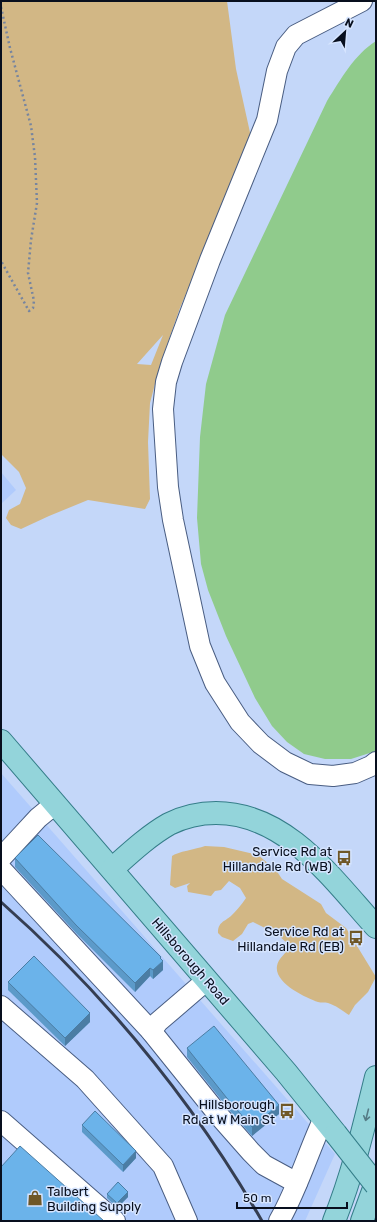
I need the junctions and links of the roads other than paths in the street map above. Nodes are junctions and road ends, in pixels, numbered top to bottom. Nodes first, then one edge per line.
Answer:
1 (362, 1) edge
2 (1, 741) edge
3 (376, 762) edge
4 (55, 804) junction
5 (1, 858) edge
6 (1, 869) edge
7 (112, 869) junction
8 (376, 927) edge
9 (207, 980) junction
10 (1, 1006) edge
11 (150, 1031) junction
12 (376, 1077) edge
13 (1, 1121) edge
14 (330, 1126) junction
15 (297, 1183) junction
16 (376, 1184) edge
17 (115, 1221) edge
18 (187, 1221) edge
19 (279, 1221) edge
20 (334, 1221) edge
21 (362, 1221) edge

1 - 3 lane
2 - 4 main road, Hillsborough Road
4 - 5 lane
4 - 7 main road, Hillsborough Road
6 - 11 lane
7 - 8 main road
7 - 9 main road, Hillsborough Road
9 - 11 lane
9 - 14 main road, Hillsborough Road
10 - 18 lane
11 - 15 lane
12 -> 20 main road
13 - 17 lane
14 - 15 lane
14 - 16 main road, Hillsborough Road, bridge
15 - 19 lane
16 - 21 main road

